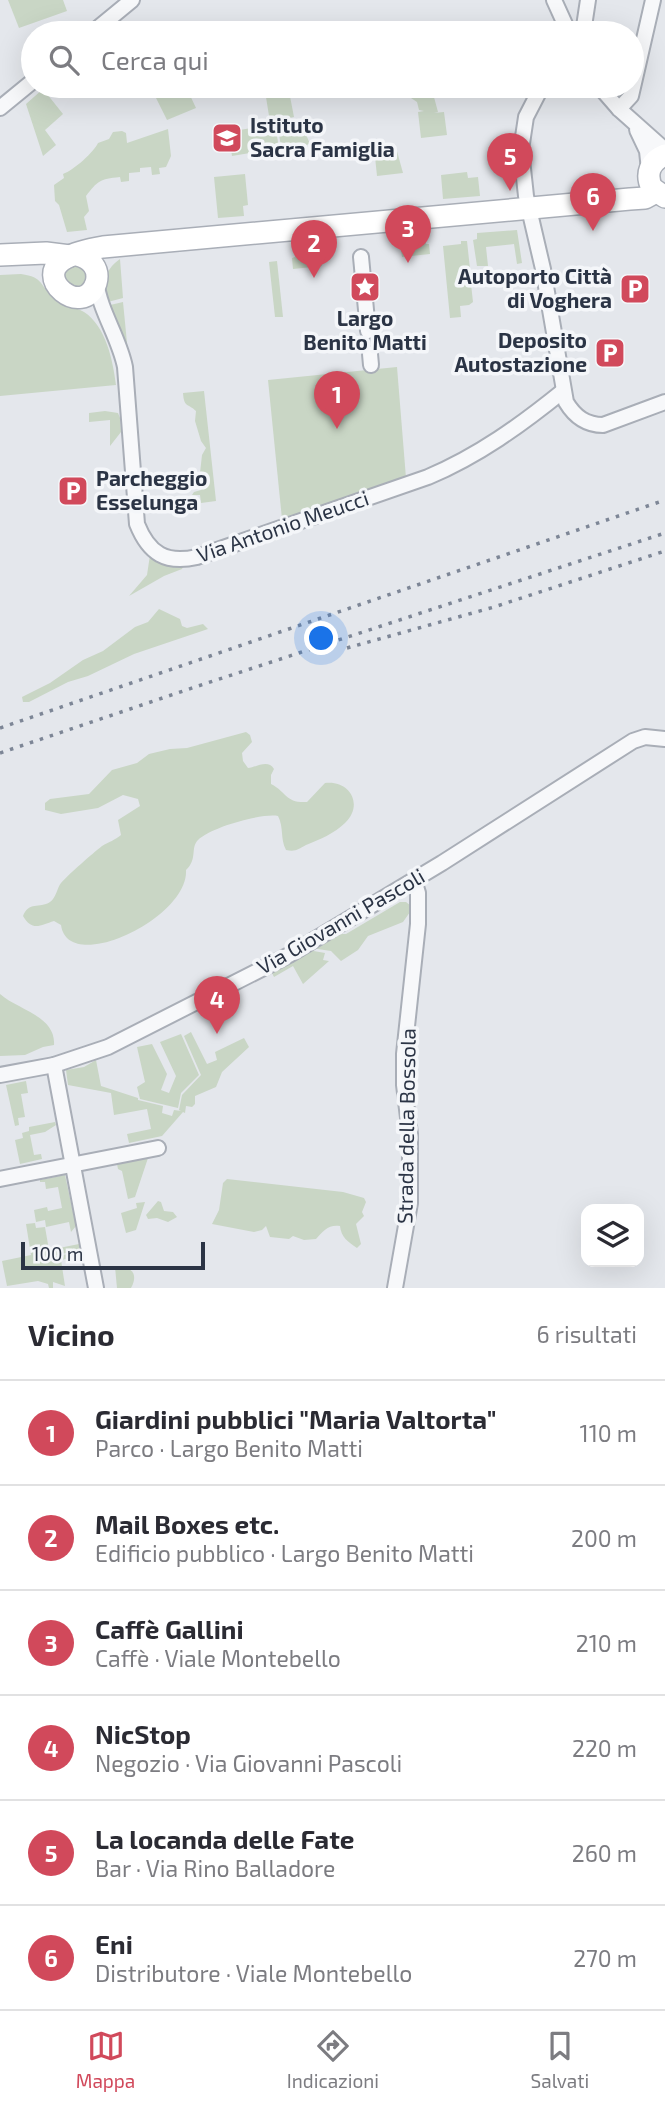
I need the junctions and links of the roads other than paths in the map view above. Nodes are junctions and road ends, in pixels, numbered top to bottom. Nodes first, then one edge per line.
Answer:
1 (132, 0) edge
2 (554, 0) edge
3 (589, 0) edge
4 (653, 0) edge
5 (107, 21) edge
6 (564, 21) edge
7 (585, 21) edge
8 (644, 37) edge
9 (21, 90) edge
10 (536, 98) edge
11 (610, 98) edge
12 (629, 98) edge
13 (0, 107) edge
14 (619, 109) junction
15 (633, 122) junction
16 (665, 150) edge
17 (657, 179) edge
18 (530, 209) junction
19 (128, 246) junction
20 (0, 255) edge
21 (74, 255) junction
22 (361, 257) dead end
23 (0, 262) edge
24 (96, 277) junction
25 (57, 286) junction
26 (77, 297) junction
27 (368, 331) tunnel mouth
28 (116, 337) junction
29 (564, 391) junction
30 (665, 402) edge
31 (665, 739) edge
32 (414, 880) junction
33 (54, 1065) junction
34 (0, 1075) edge
35 (158, 1148) dead end
36 (73, 1164) junction
37 (0, 1179) edge
38 (96, 1288) edge
39 (395, 1288) edge

1 - 5 street
2 - 6 street
3 - 7 street
4 - 8 street
9 - 13 street
10 - 18 street
11 - 14 street
12 - 14 street
14 - 15 street
15 - 16 street
15 - 17 street
17 - 18 street
18 - 19 street
18 - 29 street
19 - 21 street
19 - 24 street
20 - 21 street
21 - 24 street
21 - 25 street
22 - 27 street
23 - 25 street
24 - 26 street
24 - 28 street, Via Antonio Meucci
25 - 26 street
26 - 28 street, Via Antonio Meucci
28 - 29 street, Via Antonio Meucci
29 - 30 street
31 - 32 street, Via Giovanni Pascoli
32 - 33 street, Via Giovanni Pascoli
32 - 39 street, Strada della Bossola
33 - 34 street, Via Giovanni Pascoli
33 - 36 street
35 - 36 street
36 - 37 street
36 - 38 street

